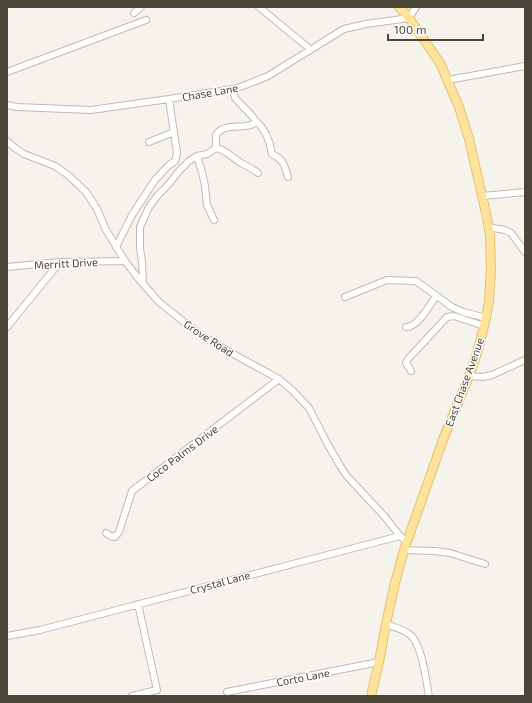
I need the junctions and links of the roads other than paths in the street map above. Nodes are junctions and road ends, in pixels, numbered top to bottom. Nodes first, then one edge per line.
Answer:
1 (141, 7) edge
2 (259, 7) edge
3 (399, 7) edge
4 (416, 7) edge
5 (134, 13) dead end
6 (409, 18) junction
7 (146, 20) dead end
8 (310, 49) junction
9 (525, 66) edge
10 (7, 72) edge
11 (448, 80) junction
12 (233, 88) junction
13 (169, 99) junction
14 (7, 105) edge
15 (256, 121) junction
16 (174, 132) junction
17 (7, 141) edge
18 (149, 142) dead end
19 (216, 148) junction
20 (197, 156) junction
21 (258, 173) dead end
22 (288, 177) dead end
23 (525, 192) edge
24 (482, 196) junction
25 (214, 220) dead end
26 (488, 227) junction
27 (116, 247) junction
28 (525, 252) edge
29 (125, 261) junction
30 (60, 262) junction
31 (7, 267) edge
32 (143, 283) junction
33 (436, 296) junction
34 (345, 297) dead end
35 (485, 322) junction
36 (7, 327) edge
37 (406, 327) dead end
38 (525, 360) edge
39 (411, 371) dead end
40 (469, 376) junction
41 (279, 379) junction
42 (106, 533) dead end
43 (400, 536) junction
44 (407, 542) junction
45 (404, 550) junction
46 (485, 564) dead end
47 (138, 604) junction
48 (386, 624) junction
49 (7, 636) edge
50 (379, 662) junction
51 (226, 692) dead end
52 (132, 696) edge
53 (371, 696) edge
54 (429, 696) edge

1 - 5 street
2 - 8 street
3 - 6 main road, East Chase Avenue
4 - 6 street
6 - 8 street, Chase Lane
6 - 11 main road, East Chase Avenue
7 - 10 street
8 - 12 street, Chase Lane
9 - 11 street
11 - 24 main road, East Chase Avenue
12 - 13 street, Chase Lane
12 - 15 street
13 - 14 street, Chase Lane
13 - 16 street
15 - 19 street
15 - 22 street
16 - 18 street
16 - 27 street
17 - 27 street, Grove Road
19 - 20 street
19 - 21 street
20 - 25 street
20 - 32 street
23 - 24 street
24 - 26 main road, East Chase Avenue
26 - 28 street
26 - 35 main road, East Chase Avenue
27 - 29 street, Grove Road
29 - 30 street, Merritt Drive
29 - 32 street, Grove Road
30 - 31 street, Merritt Drive
30 - 36 street
32 - 41 street, Grove Road
33 - 34 street
33 - 35 street
33 - 37 street
35 - 39 street
35 - 40 main road, East Chase Avenue
38 - 40 street
40 - 44 main road, East Chase Avenue
41 - 42 street, Coco Palms Drive
41 - 43 street, Grove Road
43 - 44 street, Grove Road
43 - 47 street, Crystal Lane
44 - 45 main road, East Chase Avenue
45 - 46 street
45 - 48 main road, East Chase Avenue
47 - 49 street, Crystal Lane
47 - 52 street
48 - 50 main road, East Chase Avenue
48 - 54 street
50 - 51 street, Corto Lane
50 - 53 main road, East Chase Avenue

